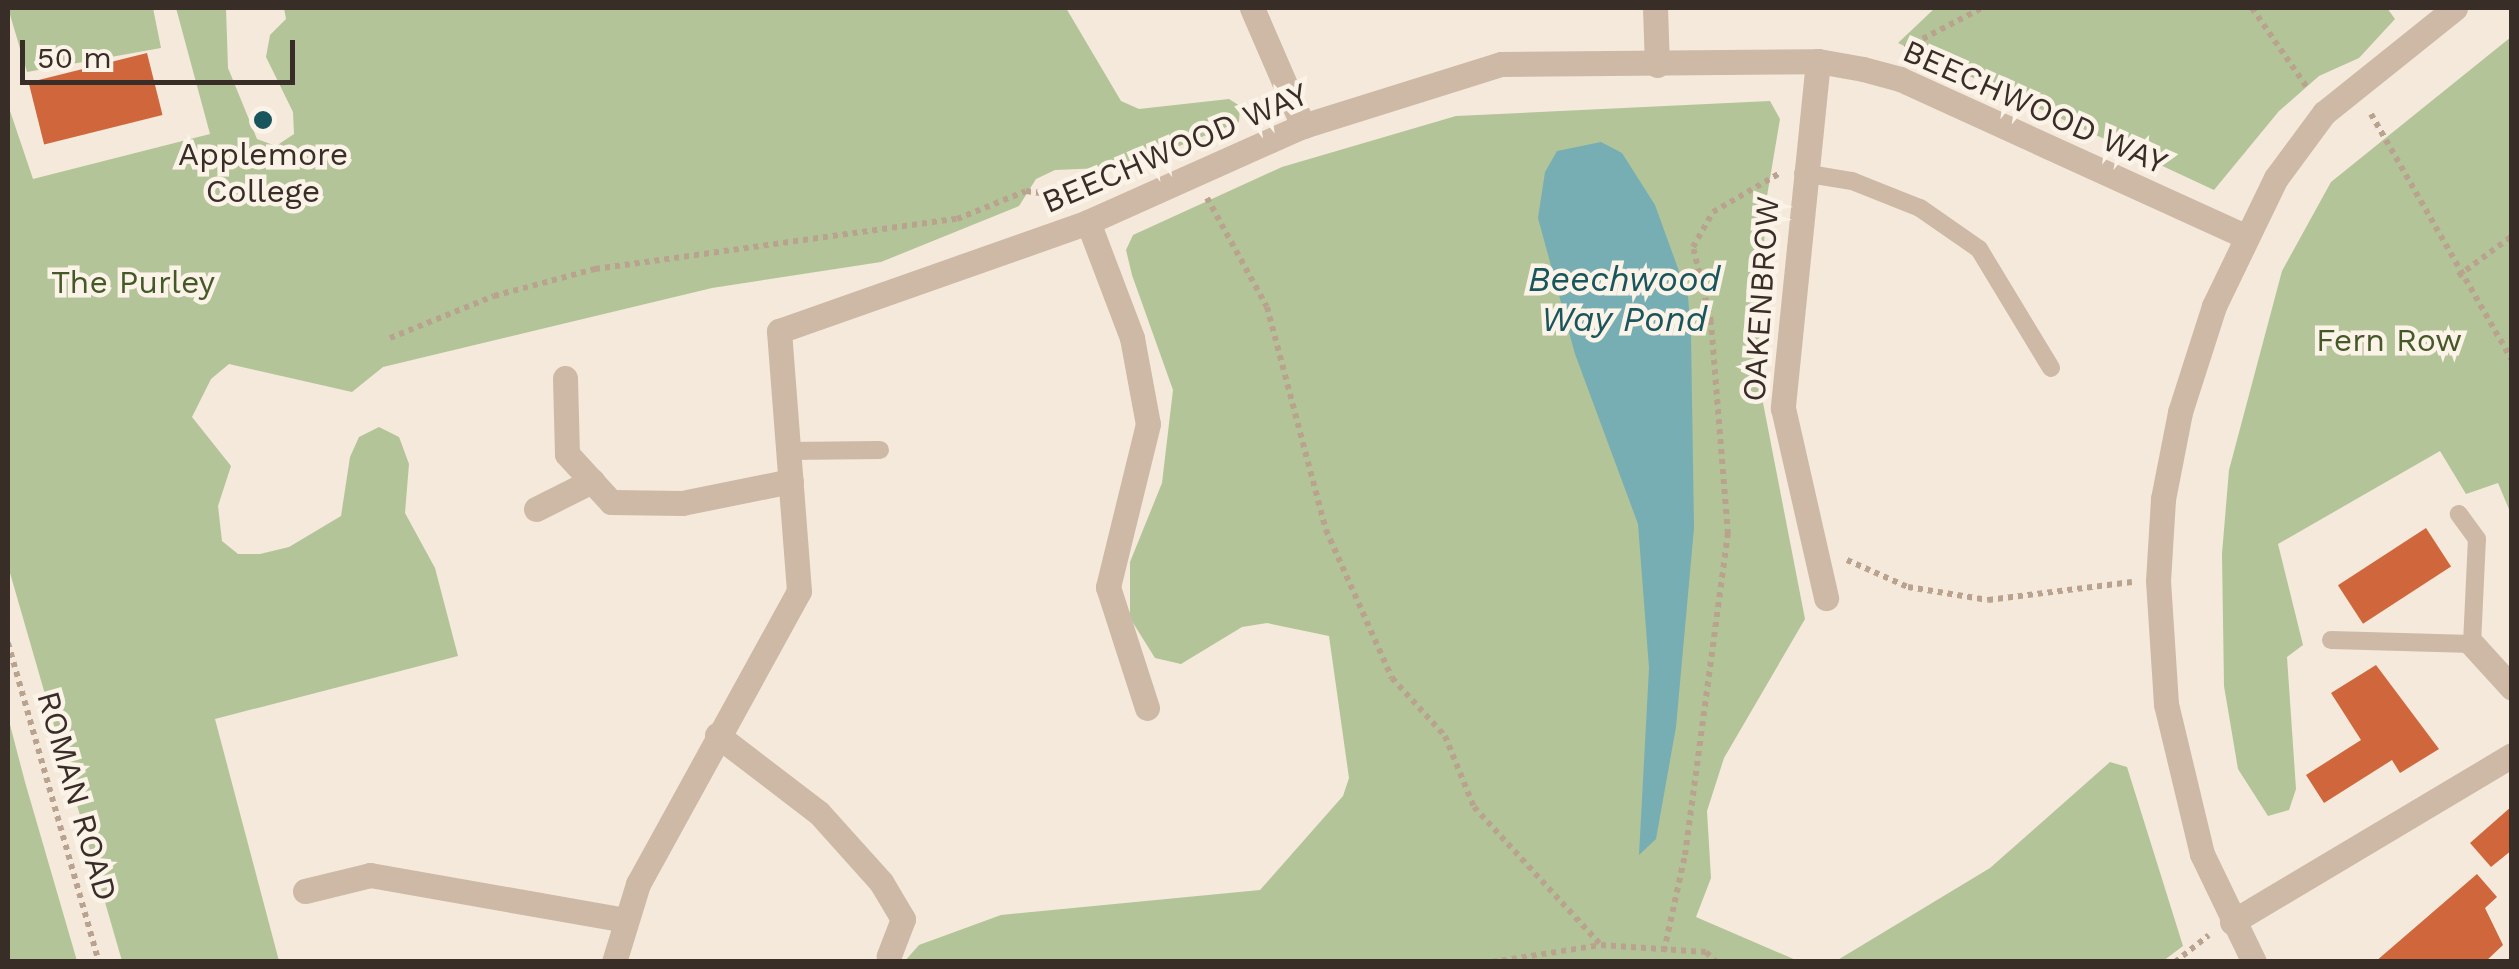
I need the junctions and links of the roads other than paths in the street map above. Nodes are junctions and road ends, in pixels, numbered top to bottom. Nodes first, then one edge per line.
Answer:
1 (1252, 8) edge
2 (1654, 8) edge
3 (2455, 8) edge
4 (1818, 61) junction
5 (1656, 64) junction
6 (1303, 126) junction
7 (1803, 168) junction
8 (1088, 222) junction
9 (2245, 236) junction
10 (2051, 368) dead end
11 (565, 378) dead end
12 (880, 450) dead end
13 (788, 451) junction
14 (790, 481) junction
15 (592, 482) junction
16 (536, 510) dead end
17 (2460, 514) dead end
18 (1826, 598) dead end
19 (2331, 640) dead end
20 (2472, 644) junction
21 (2512, 688) edge
22 (1147, 708) dead end
23 (718, 735) junction
24 (2512, 755) edge
25 (306, 891) dead end
26 (624, 920) junction
27 (2232, 922) junction
28 (889, 956) dead end
29 (614, 962) edge
30 (2254, 962) edge

1 - 6 street
2 - 5 street
3 - 9 street
4 - 5 street, BEECHWOOD WAY
4 - 7 street, OAKENBROW
4 - 9 street, BEECHWOOD WAY
5 - 6 street, BEECHWOOD WAY
6 - 8 street, BEECHWOOD WAY
7 - 10 lane
7 - 18 street, OAKENBROW
8 - 13 street, BEECHWOOD WAY
8 - 22 street
9 - 27 street
11 - 15 street
12 - 13 lane
13 - 14 street, BEECHWOOD WAY
14 - 15 street
14 - 23 street, BEECHWOOD WAY
15 - 16 street
17 - 20 lane
19 - 20 lane
20 - 21 street
23 - 26 street, BEECHWOOD WAY
23 - 28 street
24 - 27 street
25 - 26 street
26 - 29 street, BEECHWOOD WAY
27 - 30 street

